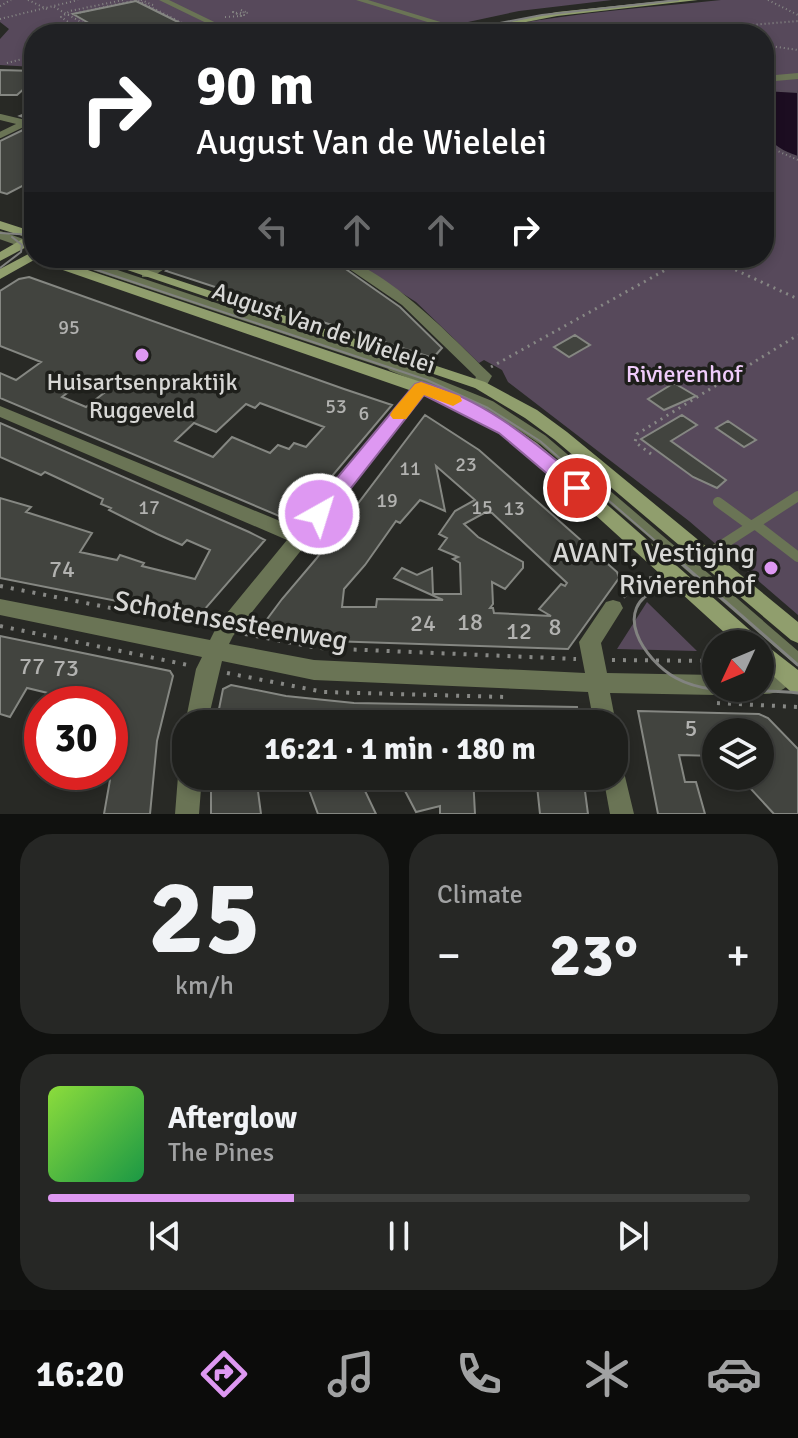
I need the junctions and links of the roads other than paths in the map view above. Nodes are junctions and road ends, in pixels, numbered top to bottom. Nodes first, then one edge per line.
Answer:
1 (163, 0) edge
2 (360, 0) edge
3 (645, 0) edge
4 (694, 0) edge
5 (214, 24) edge
6 (432, 24) edge
7 (482, 24) edge
8 (496, 24) edge
9 (798, 76) edge
10 (774, 78) edge
11 (0, 117) edge
12 (24, 123) edge
13 (24, 123) edge
14 (0, 135) edge
15 (0, 225) edge
16 (0, 235) edge
17 (24, 240) edge
18 (24, 242) edge
19 (24, 243) edge
20 (0, 244) edge
21 (24, 245) edge
22 (0, 257) edge
23 (24, 262) edge
24 (70, 268) edge
25 (99, 268) edge
26 (129, 268) edge
27 (158, 268) edge
28 (354, 268) edge
29 (147, 274) junction
30 (0, 275) edge
31 (482, 380) junction
32 (421, 388) junction
33 (0, 411) edge
34 (798, 496) edge
35 (718, 502) dead end
36 (753, 525) junction
37 (300, 537) junction
38 (705, 556) junction
39 (798, 557) edge
40 (0, 607) edge
41 (613, 608) dead end
42 (772, 623) junction
43 (736, 630) edge
44 (798, 634) edge
45 (214, 651) junction
46 (774, 660) edge
47 (794, 672) edge
48 (598, 683) junction
49 (774, 683) edge
50 (702, 685) edge
51 (199, 710) edge
52 (603, 710) edge
53 (189, 790) edge
54 (617, 790) edge
55 (187, 814) edge
56 (622, 814) edge

1 - 5 street
2 - 6 street
3 - 7 main road
4 - 8 main road
9 - 10 street
11 - 12 lane
13 - 14 lane
15 - 17 main road, August Van de Wielelei
16 - 18 lane, August Van de Wielelei
19 - 20 main road, August Van de Wielelei
21 - 22 main road
23 - 30 main road
24 - 32 main road, August Van de Wielelei
25 - 42 lane, August Van de Wielelei
26 - 29 main road, August Van de Wielelei
27 - 29 street
28 - 31 street
29 - 31 main road, August Van de Wielelei
31 - 38 main road, August Van de Wielelei
32 - 37 street
32 - 43 main road, August Van de Wielelei
33 - 37 street
34 - 36 lane
35 - 36 lane
36 - 38 lane
36 - 39 lane
37 - 45 street
38 - 42 main road, August Van de Wielelei
40 - 45 street, Schotensesteenweg
41 - 48 street
42 - 44 main road
42 - 47 lane
45 - 48 street, Schotensesteenweg
45 - 51 street
46 - 47 main road
47 - 49 street
48 - 50 street, Schotensesteenweg
48 - 52 street
53 - 55 street
54 - 56 street

